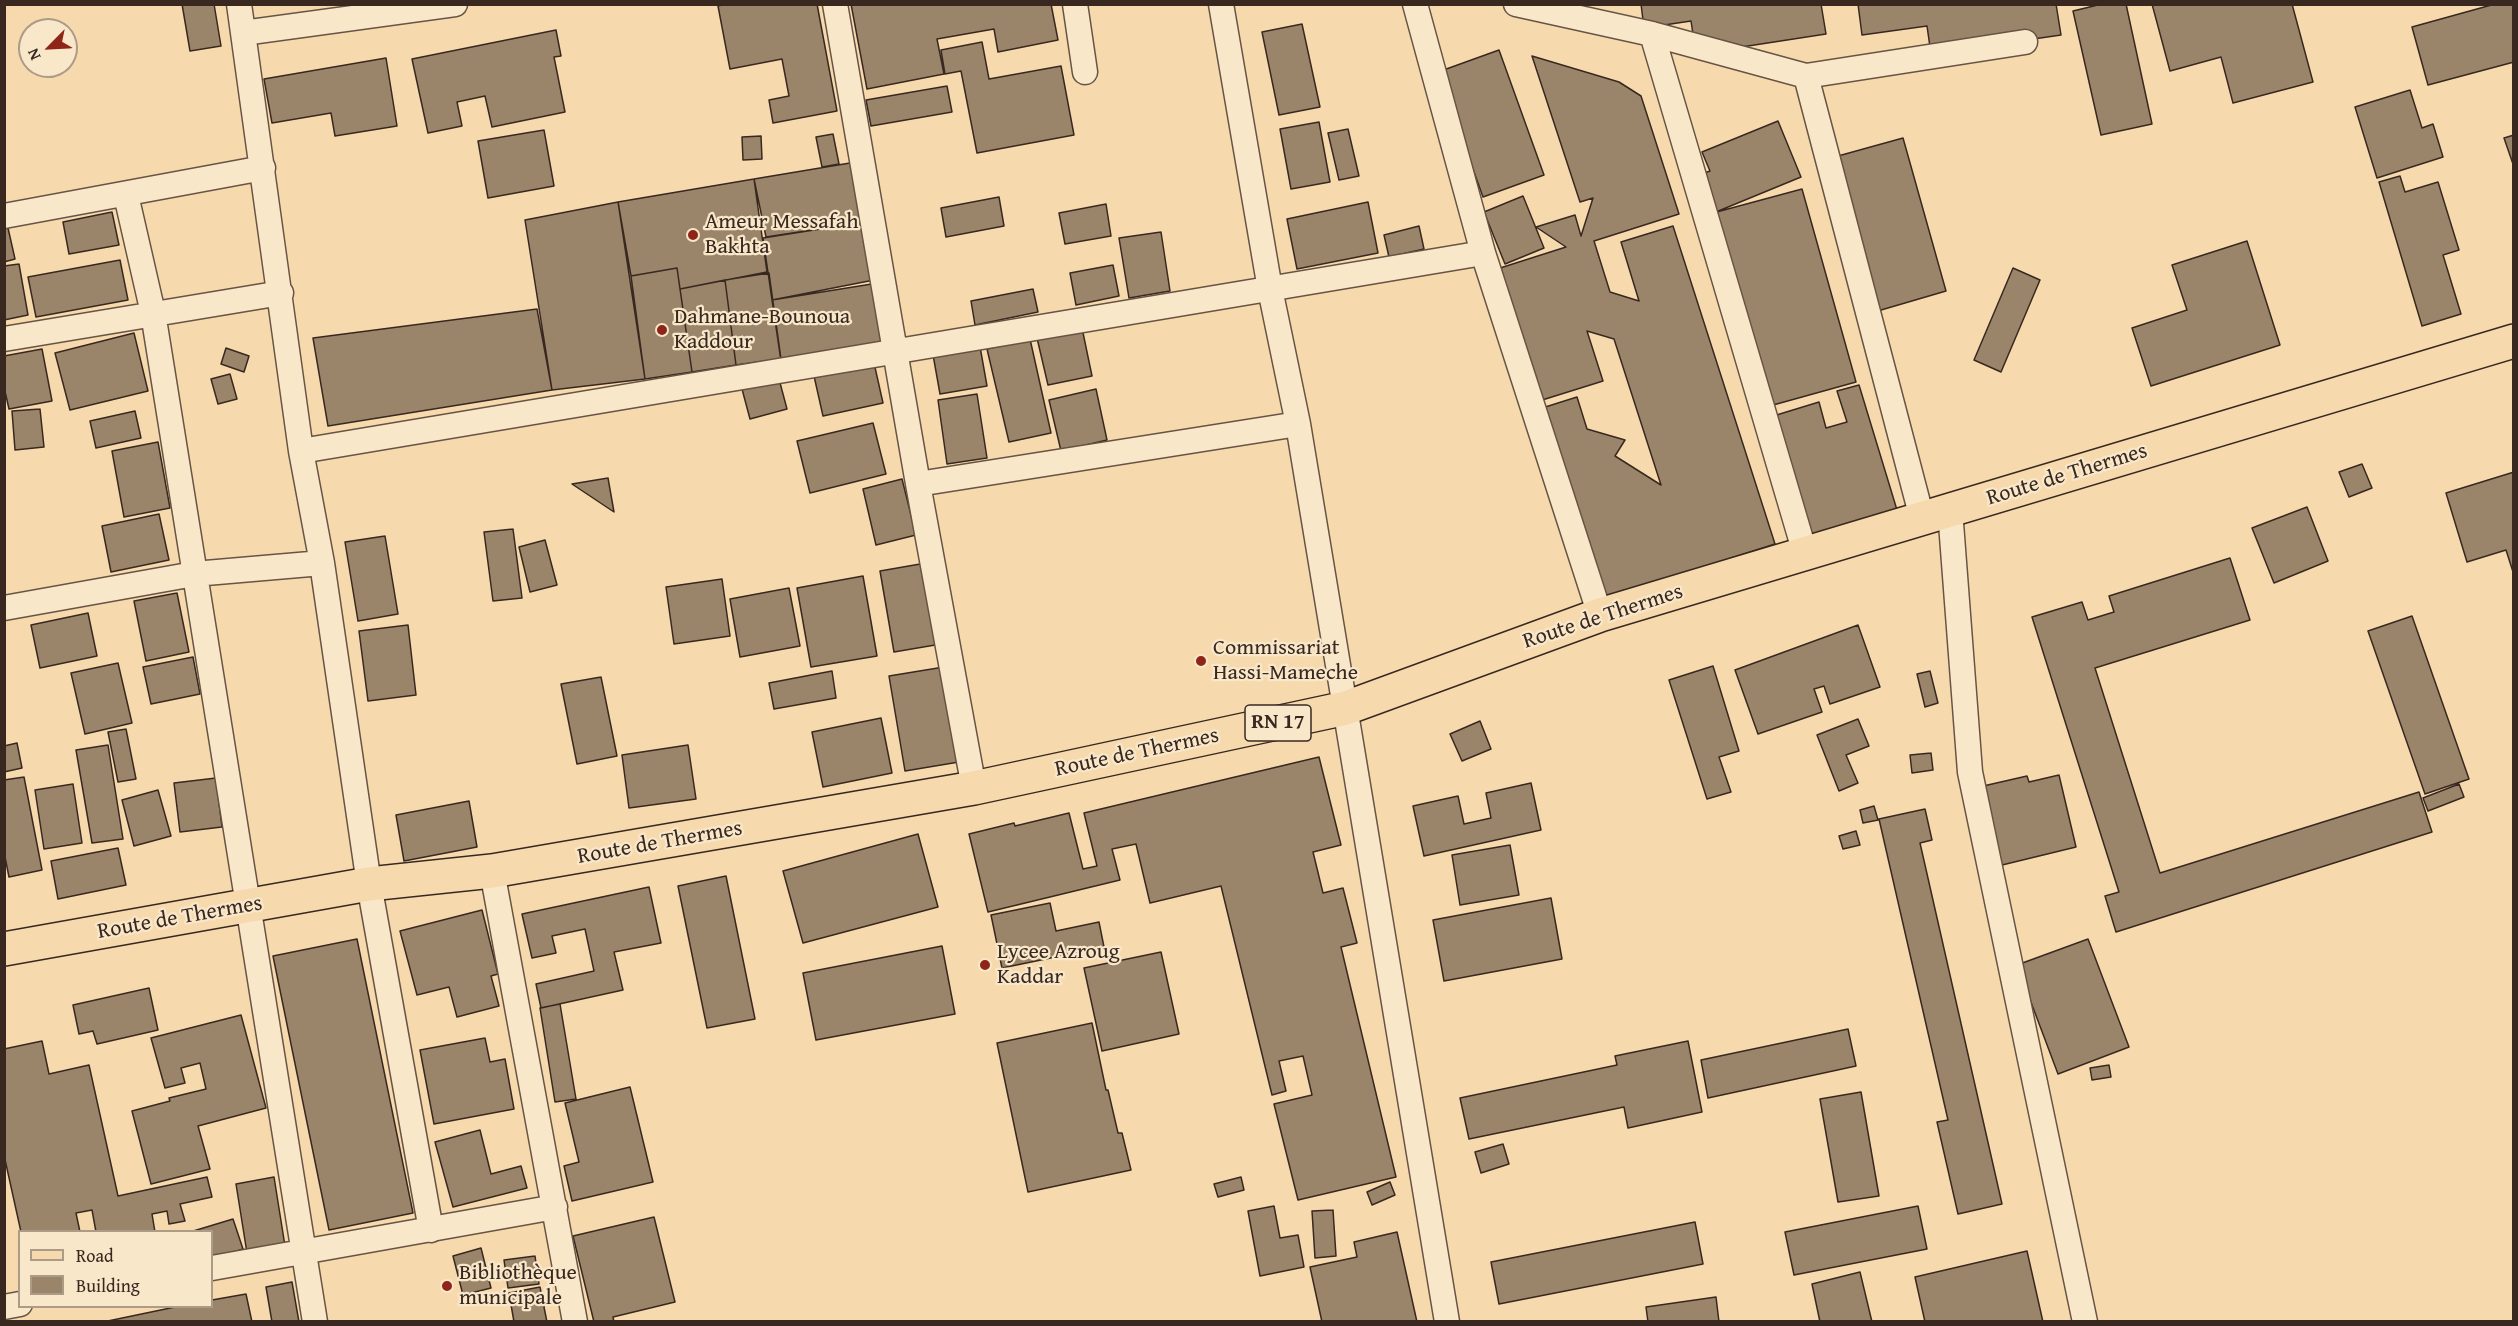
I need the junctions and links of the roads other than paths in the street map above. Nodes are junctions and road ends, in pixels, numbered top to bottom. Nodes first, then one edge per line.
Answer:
1 (239, 4) edge
2 (455, 4) edge
3 (835, 4) edge
4 (1075, 4) edge
5 (1221, 4) edge
6 (1415, 4) edge
7 (1516, 4) edge
8 (243, 33) junction
9 (1652, 34) junction
10 (2025, 42) dead end
11 (1085, 72) dead end
12 (1806, 76) junction
13 (263, 168) junction
14 (126, 195) junction
15 (4, 216) edge
16 (1484, 253) junction
17 (1270, 289) junction
18 (280, 293) junction
19 (153, 314) junction
20 (4, 339) edge
21 (2514, 341) edge
22 (896, 351) junction
23 (1298, 424) junction
24 (301, 451) junction
25 (918, 484) junction
26 (1936, 514) junction
27 (1805, 553) junction
28 (322, 563) junction
29 (194, 574) junction
30 (4, 608) edge
31 (1600, 615) junction
32 (1346, 708) junction
33 (974, 788) junction
34 (492, 871) junction
35 (369, 884) junction
36 (249, 906) junction
37 (4, 949) edge
38 (555, 1207) junction
39 (431, 1230) junction
40 (302, 1251) junction
41 (213, 1268) edge
42 (315, 1322) edge
43 (574, 1322) edge
44 (1448, 1322) edge
45 (2085, 1322) edge

1 - 8 street
2 - 8 street
3 - 22 street
4 - 11 street
5 - 17 street
6 - 16 street
7 - 9 street
8 - 13 street
9 - 12 street
9 - 27 street
10 - 12 street
12 - 26 street
13 - 14 street
13 - 18 street
14 - 15 street
14 - 19 street
16 - 17 street
16 - 31 street
17 - 22 street
17 - 23 street
18 - 19 street
18 - 24 street
19 - 20 street
19 - 29 street
21 - 26 main road, Route de Thermes / RN 17
22 - 24 street
22 - 25 street
23 - 25 street
23 - 32 street
24 - 28 street
25 - 33 street
26 - 27 main road, Route de Thermes / RN 17
26 - 45 street
27 - 31 main road, Route de Thermes / RN 17
28 - 29 street
28 - 35 street
29 - 30 street
29 - 36 street
31 - 32 main road, Route de Thermes / RN 17
32 - 33 main road, Route de Thermes / RN 17
32 - 44 street
33 - 34 main road, Route de Thermes / RN 17
34 - 35 main road, Route de Thermes / RN 17
34 - 38 street
35 - 36 main road, Route de Thermes / RN 17
35 - 39 street
36 - 37 main road, Route de Thermes / RN 17
36 - 40 street
38 - 39 street
38 - 43 street
39 - 40 street
40 - 41 street
40 - 42 street

